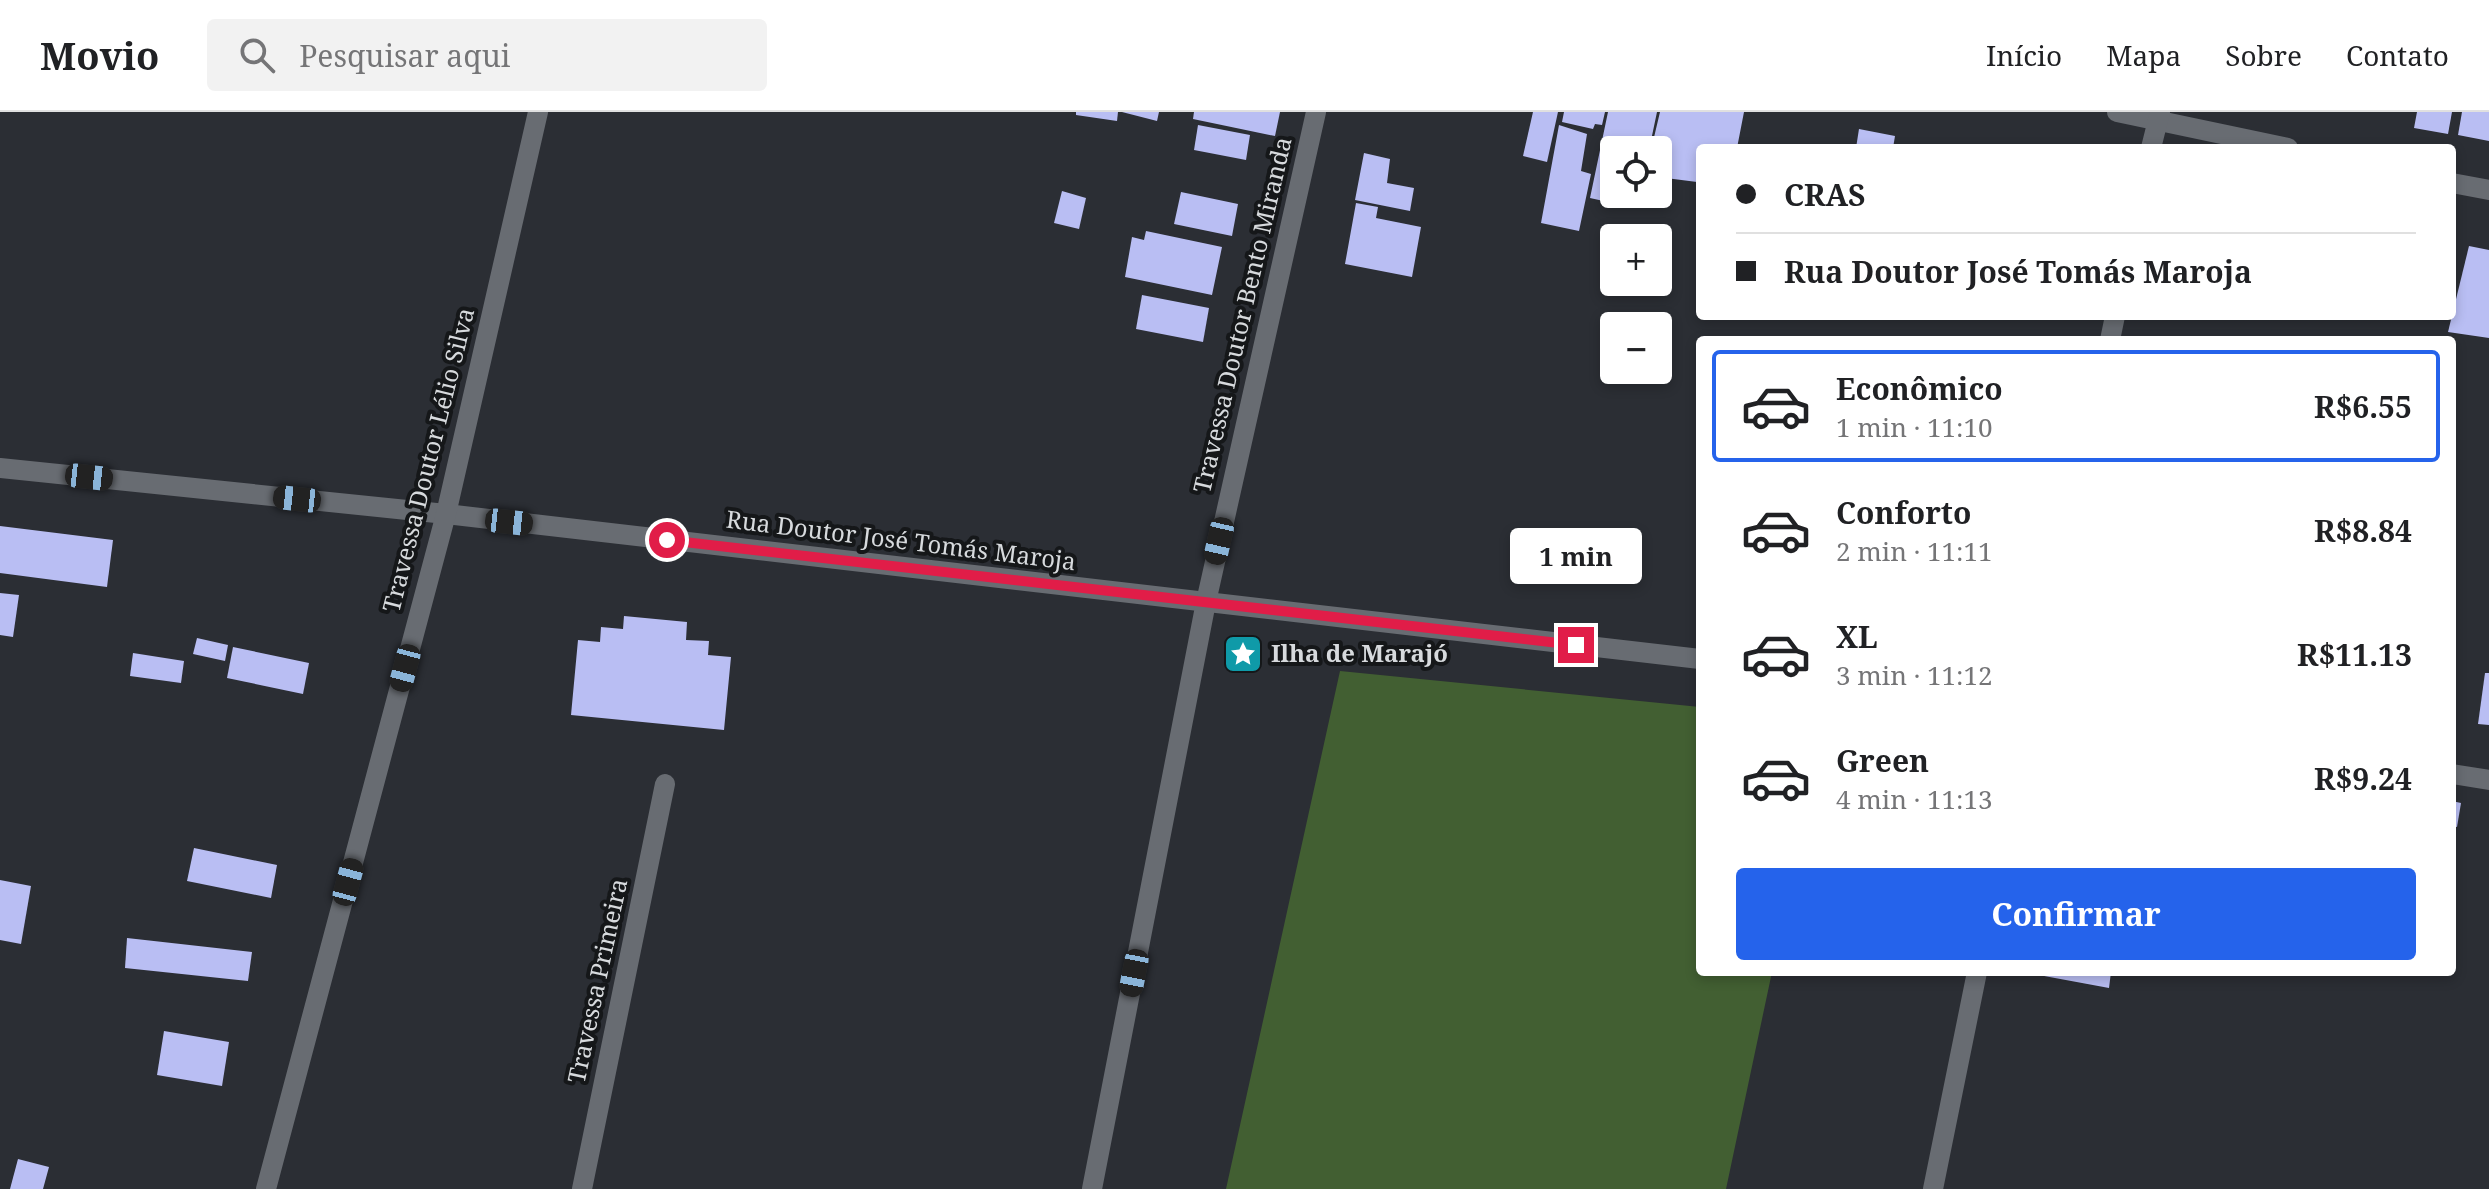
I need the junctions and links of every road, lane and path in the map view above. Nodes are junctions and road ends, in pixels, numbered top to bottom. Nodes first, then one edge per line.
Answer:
1 (538, 112) edge
2 (1316, 112) edge
3 (2117, 112) edge
4 (2159, 116) edge
5 (2152, 144) edge
6 (2272, 144) edge
7 (2456, 184) edge
8 (2489, 190) edge
9 (0, 468) edge
10 (446, 514) junction
11 (1206, 602) junction
12 (1696, 659) edge
13 (2456, 775) edge
14 (2489, 780) edge
15 (665, 784) dead end
16 (1976, 976) edge
17 (266, 1189) edge
18 (582, 1189) edge
19 (1092, 1189) edge
20 (1933, 1189) edge

1 - 10 street, Travessa Doutor Lélio Silva
2 - 11 street, Travessa Doutor Bento Miranda
3 - 4 street
4 - 5 street
4 - 6 street
7 - 8 street
9 - 10 street, Rua Doutor José Tomás Maroja
10 - 11 street, Rua Doutor José Tomás Maroja
10 - 17 street, Travessa Doutor Lélio Silva
11 - 12 street, Rua Doutor José Tomás Maroja
11 - 19 street, Travessa Doutor Bento Miranda
13 - 14 street
15 - 18 street, Travessa Primeira
16 - 20 street

